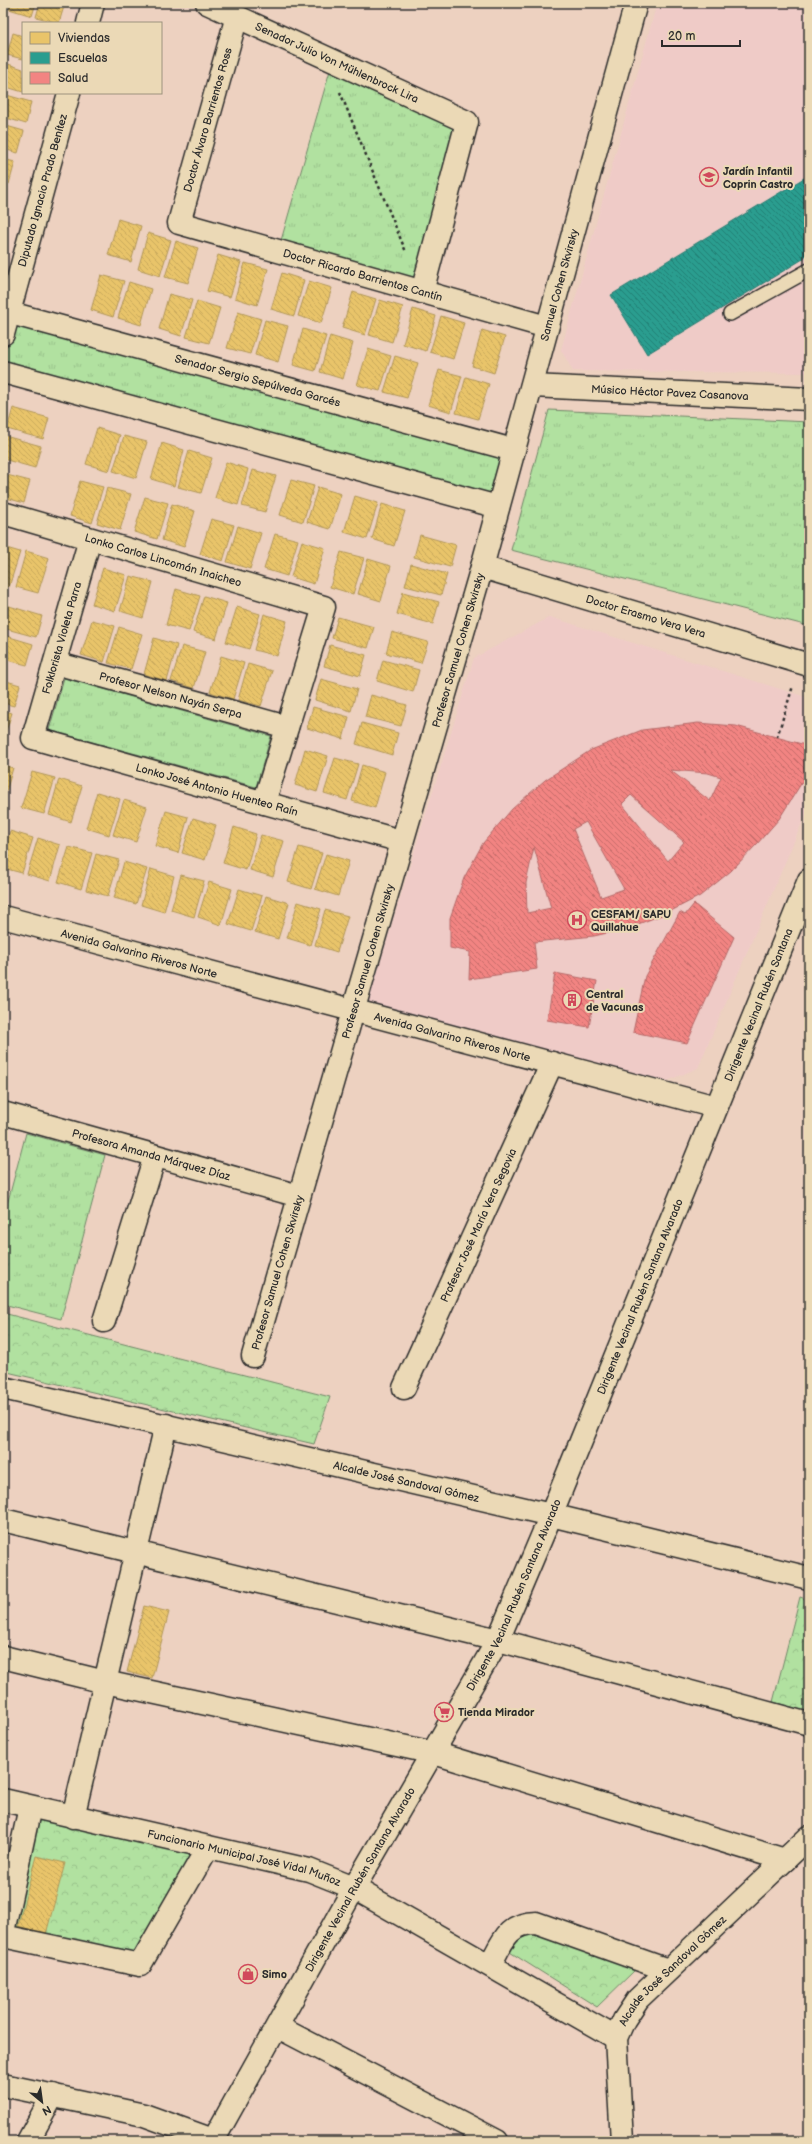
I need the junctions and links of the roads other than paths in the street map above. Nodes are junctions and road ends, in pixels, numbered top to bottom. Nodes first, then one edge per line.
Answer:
1 (93, 3) edge
2 (207, 3) edge
3 (636, 3) edge
4 (237, 16) junction
5 (88, 22) edge
6 (69, 94) edge
7 (178, 223) joint
8 (809, 270) edge
9 (422, 292) junction
10 (6, 312) edge
11 (730, 314) dead end
12 (547, 327) junction
13 (3, 334) edge
14 (3, 372) edge
15 (532, 386) junction
16 (809, 399) edge
17 (513, 450) junction
18 (498, 507) junction
19 (3, 514) edge
20 (90, 539) junction
21 (482, 567) junction
22 (55, 663) junction
23 (805, 664) edge
24 (287, 728) junction
25 (33, 738) joint
26 (264, 803) junction
27 (401, 841) junction
28 (809, 880) edge
29 (3, 917) edge
30 (353, 1010) junction
31 (552, 1063) junction
32 (716, 1107) junction
33 (3, 1113) edge
34 (156, 1156) junction
35 (299, 1196) junction
36 (104, 1320) dead end
37 (253, 1356) dead end
38 (3, 1388) edge
39 (404, 1388) dead end
40 (166, 1425) junction
41 (551, 1515) junction
42 (3, 1520) edge
43 (136, 1553) junction
44 (809, 1578) edge
45 (498, 1640) junction
46 (3, 1657) edge
47 (105, 1682) junction
48 (809, 1724) edge
49 (434, 1754) junction
50 (3, 1800) edge
51 (30, 1806) junction
52 (73, 1816) junction
53 (809, 1837) edge
54 (208, 1847) junction
55 (785, 1860) junction
56 (354, 1888) junction
57 (3, 1932) edge
58 (3, 1936) edge
59 (490, 1965) junction
60 (668, 1970) junction
61 (278, 2027) junction
62 (616, 2038) junction
63 (3, 2085) edge
64 (53, 2095) junction
65 (28, 2141) edge
66 (214, 2141) edge
67 (497, 2141) edge
68 (622, 2141) edge

1 - 5 street
2 - 4 street, Senador Julio Von Mühlenbrock Lira
3 - 12 street, Samuel Cohen Skvirsky
4 - 7 street, Doctor Álvaro Barrientos Ross
4 - 9 street, Senador Julio Von Mühlenbrock Lira
6 - 10 street, Diputado Ignacio Prado Benítez
7 - 9 street, Doctor Ricardo Barrientos Cantín
8 - 11 lane
9 - 12 street, Doctor Ricardo Barrientos Cantín
10 - 13 street, Diputado Ignacio Prado Benítez
10 - 17 street, Senador Sergio Sepúlveda Garcés
12 - 15 street, Samuel Cohen Skvirsky
14 - 18 street
15 - 16 street, Músico Héctor Pavez Casanova
15 - 17 street, Samuel Cohen Skvirsky
17 - 18 street, Samuel Cohen Skvirsky
18 - 21 street, Samuel Cohen Skvirsky
19 - 20 street, Lonko Carlos Lincomán Inaicheo
20 - 22 street, Folklorista Violeta Parra
20 - 24 street, Lonko Carlos Lincomán Inaicheo
21 - 23 street, Doctor Erasmo Vera Vera
21 - 27 street, Profesor Samuel Cohen Skvirsky
22 - 24 street, Profesor Nelson Nayán Serpa
22 - 25 street, Folklorista Violeta Parra
24 - 26 street
25 - 26 street, Lonko José Antonio Huenteo Raín
26 - 27 street, Lonko José Antonio Huenteo Raín
27 - 30 street, Profesor Samuel Cohen Skvirsky
28 - 32 street, Dirigente Vecinal Rubén Santana
29 - 30 street, Avenida Galvarino Riveros Norte
30 - 31 street, Avenida Galvarino Riveros Norte
30 - 35 street, Profesor Samuel Cohen Skvirsky
31 - 32 street, Avenida Galvarino Riveros Norte
31 - 39 street, Profesor José María Vera Segovia
32 - 41 street, Dirigente Vecinal Rubén Santana Alvarado
33 - 34 street, Profesora Amanda Márquez Díaz
34 - 35 street, Profesora Amanda Márquez Díaz
34 - 36 street
35 - 37 street, Profesor Samuel Cohen Skvirsky
38 - 40 street, Alcalde José Sandoval Gómez
40 - 41 street, Alcalde José Sandoval Gómez
40 - 43 street
41 - 44 street, Alcalde José Sandoval Gómez
41 - 45 street, Dirigente Vecinal Rubén Santana Alvarado
42 - 43 street
43 - 45 street
43 - 47 street
45 - 48 street
45 - 49 street, Dirigente Vecinal Rubén Santana Alvarado
46 - 47 street
47 - 49 street
47 - 52 street
49 - 55 street
49 - 56 street, Dirigente Vecinal Rubén Santana Alvarado
50 - 51 street, Funcionario Municipal José Vidal Muñoz
51 - 52 street, Funcionario Municipal José Vidal Muñoz
51 - 57 street
52 - 54 street, Funcionario Municipal José Vidal Muñoz
53 - 55 street, Alcalde José Sandoval Gómez
54 - 56 street, Funcionario Municipal José Vidal Muñoz
54 - 58 street
55 - 60 street, Alcalde José Sandoval Gómez
56 - 59 street, Funcionario Municipal José Vidal Muñoz
56 - 61 street, Dirigente Vecinal Rubén Santana Alvarado
59 - 60 street
59 - 62 street, Funcionario Municipal José Vidal Muñoz
60 - 62 street, Alcalde José Sandoval Gómez
61 - 66 street, Dirigente Vecinal Rubén Santana Alvarado
61 - 67 street
62 - 68 street, Alcalde José Sandoval Gómez
63 - 64 street
64 - 65 street
64 - 66 street

